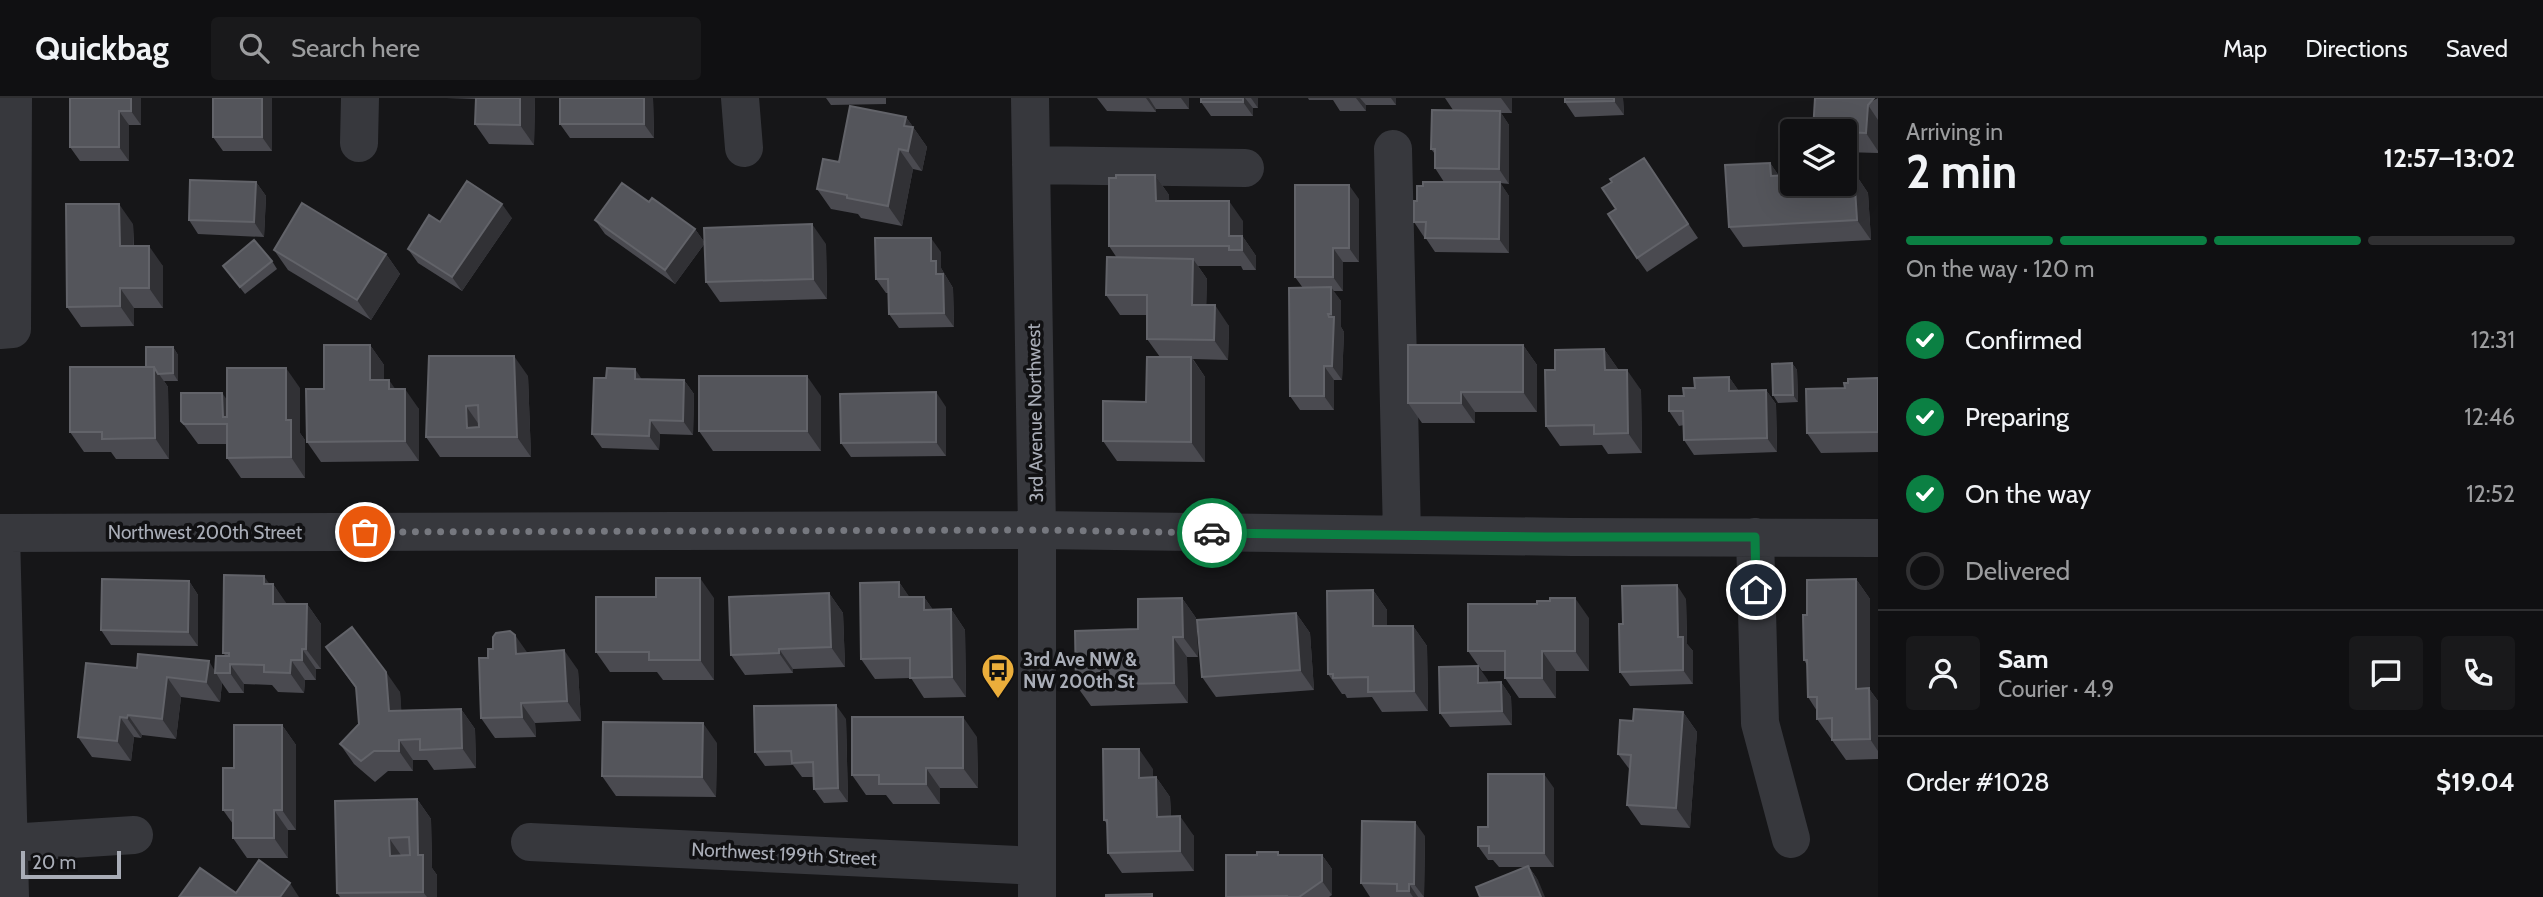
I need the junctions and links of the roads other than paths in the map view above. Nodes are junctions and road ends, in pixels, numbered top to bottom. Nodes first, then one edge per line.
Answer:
1 (13, 98) edge
2 (360, 98) edge
3 (740, 98) edge
4 (1030, 98) edge
5 (359, 143) dead end
6 (744, 148) dead end
7 (1393, 149) dead end
8 (1031, 165) junction
9 (1245, 168) dead end
10 (6, 329) edge
11 (1037, 530) junction
12 (1, 533) edge
13 (1402, 535) junction
14 (1755, 537) junction
15 (1878, 538) edge
16 (134, 835) dead end
17 (1791, 839) dead end
18 (530, 842) dead end
19 (9, 843) junction
20 (1037, 882) edge
21 (10, 897) edge

1 - 10 street
2 - 5 street
3 - 6 street
4 - 8 street, 3rd Avenue Northwest
7 - 13 street
8 - 9 street
8 - 11 street, 3rd Avenue Northwest
11 - 12 street, Northwest 200th Street
11 - 13 street, Northwest 200th Street
11 - 20 street, 3rd Avenue Northwest
12 - 19 street
13 - 14 street, Northwest 200th Street
14 - 15 street, Northwest 200th Street
14 - 17 street
16 - 19 street
18 - 20 street, Northwest 199th Street
19 - 21 street

